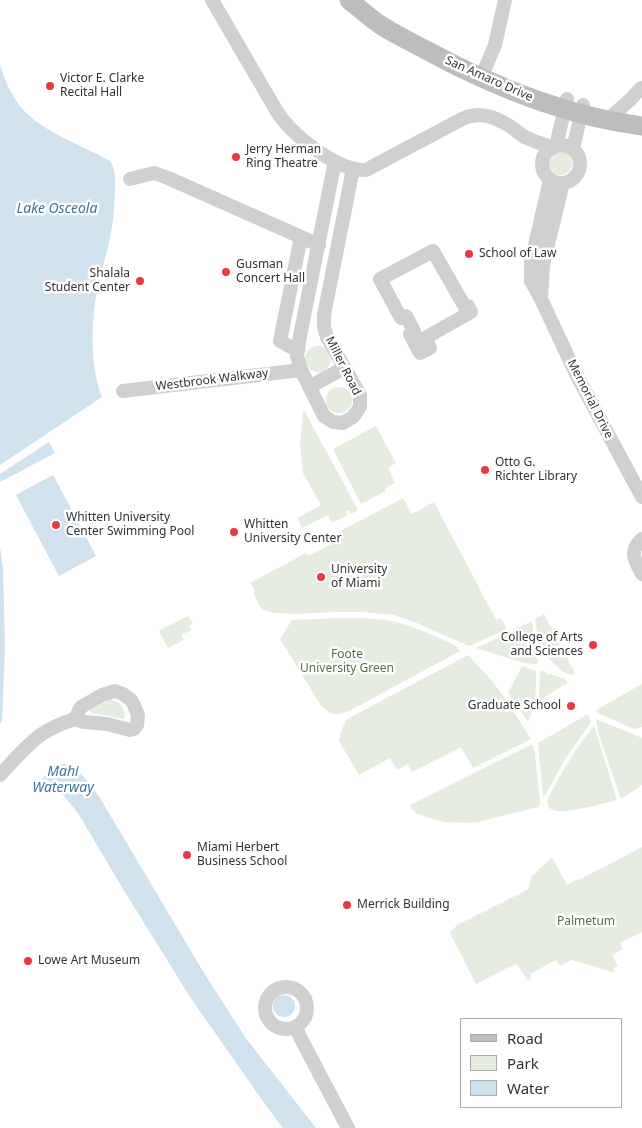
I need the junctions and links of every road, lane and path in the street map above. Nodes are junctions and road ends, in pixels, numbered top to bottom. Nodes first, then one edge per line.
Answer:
1 (212, 0) edge
2 (349, 0) edge
3 (367, 0) edge
4 (505, 0) edge
5 (483, 73) junction
6 (642, 88) edge
7 (574, 107) junction
8 (614, 114) junction
9 (642, 117) edge
10 (642, 126) edge
11 (573, 149) junction
12 (551, 151) junction
13 (336, 161) junction
14 (353, 169) junction
15 (130, 179) dead end
16 (556, 181) junction
17 (301, 237) junction
18 (318, 245) junction
19 (433, 251) joint
20 (298, 351) junction
21 (344, 368) junction
22 (301, 370) junction
23 (309, 387) junction
24 (123, 391) dead end
25 (642, 497) edge
26 (642, 539) edge
27 (642, 574) edge
28 (74, 719) dead end
29 (0, 775) edge
30 (296, 1027) dead end
31 (348, 1128) edge

1 - 13 street
2 - 5 street, San Amaro Drive
3 - 5 street, San Amaro Drive
4 - 5 street
5 - 7 street, San Amaro Drive
6 - 8 street
7 - 8 street, San Amaro Drive
7 - 10 street, San Amaro Drive
7 - 11 street
7 - 12 street
8 - 9 street, San Amaro Drive
11 - 12 street
11 - 16 street
12 - 14 street
12 - 16 street
13 - 14 street
13 - 18 street, Miller Road
14 - 21 street, Miller Road
15 - 17 street
16 - 25 street, Memorial Drive
17 - 18 street
17 - 20 street
18 - 20 street, Miller Road
19 - 19 street
20 - 22 street, Miller Road
21 - 23 street
21 - 23 street, Miller Road
22 - 23 street, Miller Road
22 - 24 street, Westbrook Walkway
26 - 27 street
28 - 29 street
30 - 31 street

